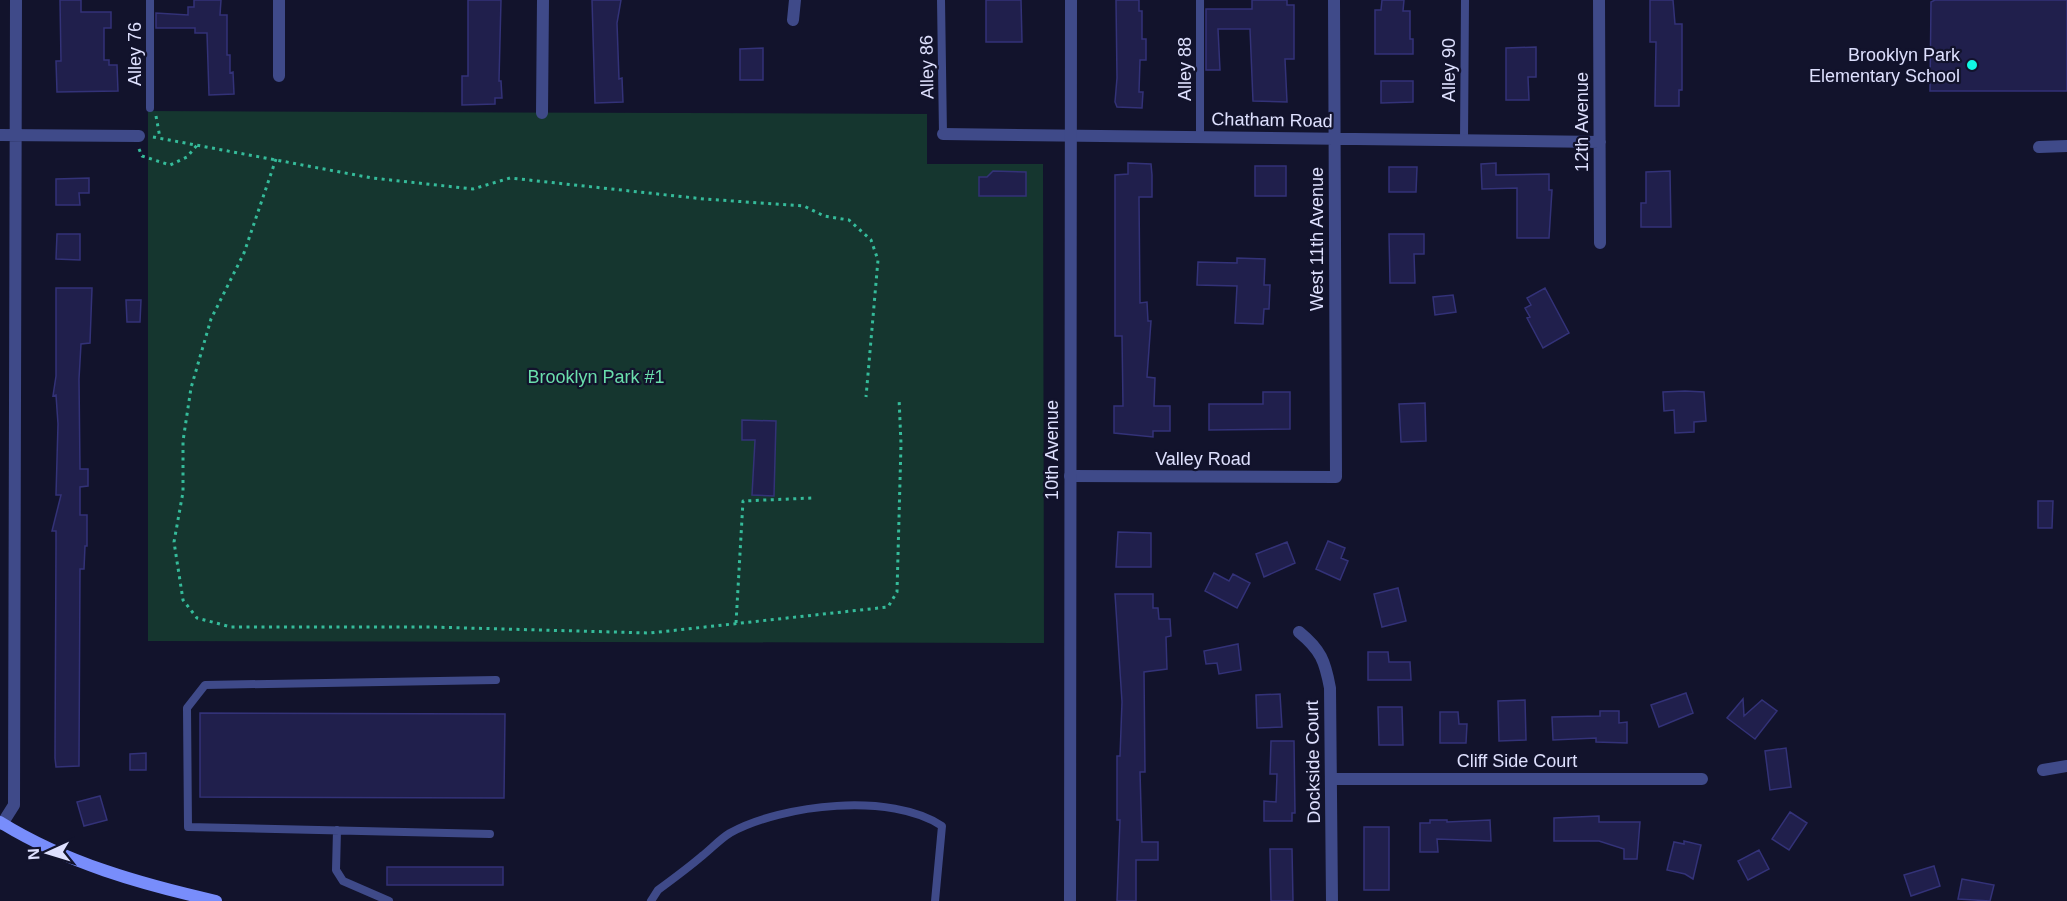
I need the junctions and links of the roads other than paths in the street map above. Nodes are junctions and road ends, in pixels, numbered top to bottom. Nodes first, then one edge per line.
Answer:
1 (16, 0) edge
2 (150, 0) edge
3 (279, 0) edge
4 (543, 0) edge
5 (795, 0) edge
6 (941, 0) edge
7 (1071, 0) edge
8 (1200, 0) edge
9 (1334, 0) edge
10 (1464, 0) edge
11 (1599, 0) edge
12 (793, 20) dead end
13 (279, 76) dead end
14 (150, 108) road end
15 (542, 112) dead end
16 (943, 134) joint
17 (0, 135) edge
18 (16, 135) junction
19 (136, 135) road end
20 (1071, 136) junction
21 (1200, 137) junction
22 (1335, 139) junction
23 (1464, 141) junction
24 (1600, 142) junction
25 (2067, 146) edge
26 (2039, 147) dead end
27 (1600, 243) dead end
28 (1070, 476) junction
29 (1336, 477) joint
30 (1299, 632) dead end
31 (496, 680) dead end
32 (2067, 766) edge
33 (2043, 770) dead end
34 (1331, 779) junction
35 (1702, 779) dead end
36 (1, 824) edge
37 (337, 830) junction
38 (490, 834) dead end
39 (216, 901) edge
40 (389, 901) edge
41 (651, 901) edge
42 (935, 901) edge
43 (1070, 901) edge
44 (1332, 901) edge

1 - 18 street
2 - 14 lane, Alley 76
3 - 13 street
4 - 15 street
5 - 12 street
6 - 16 lane, Alley 86
7 - 20 street, 10th Avenue
8 - 21 lane, Alley 88
9 - 22 street, West 11th Avenue
10 - 23 lane, Alley 90
11 - 24 street, 12th Avenue
16 - 20 street, Chatham Road
17 - 18 street
18 - 19 street
18 - 36 street
20 - 21 street, Chatham Road
20 - 28 street, 10th Avenue
21 - 22 street, Chatham Road
22 - 23 street, Chatham Road
22 - 29 street, West 11th Avenue
23 - 24 street, Chatham Road
24 - 27 street, 12th Avenue
25 - 26 street
28 - 29 street, Valley Road
28 - 43 street, 10th Avenue
30 - 34 street, Dockside Court
31 - 37 lane
32 - 33 street
34 - 35 street, Cliff Side Court
34 - 44 street, Dockside Court
36 - 39 main road
37 - 38 lane
37 - 40 lane
41 - 42 lane

